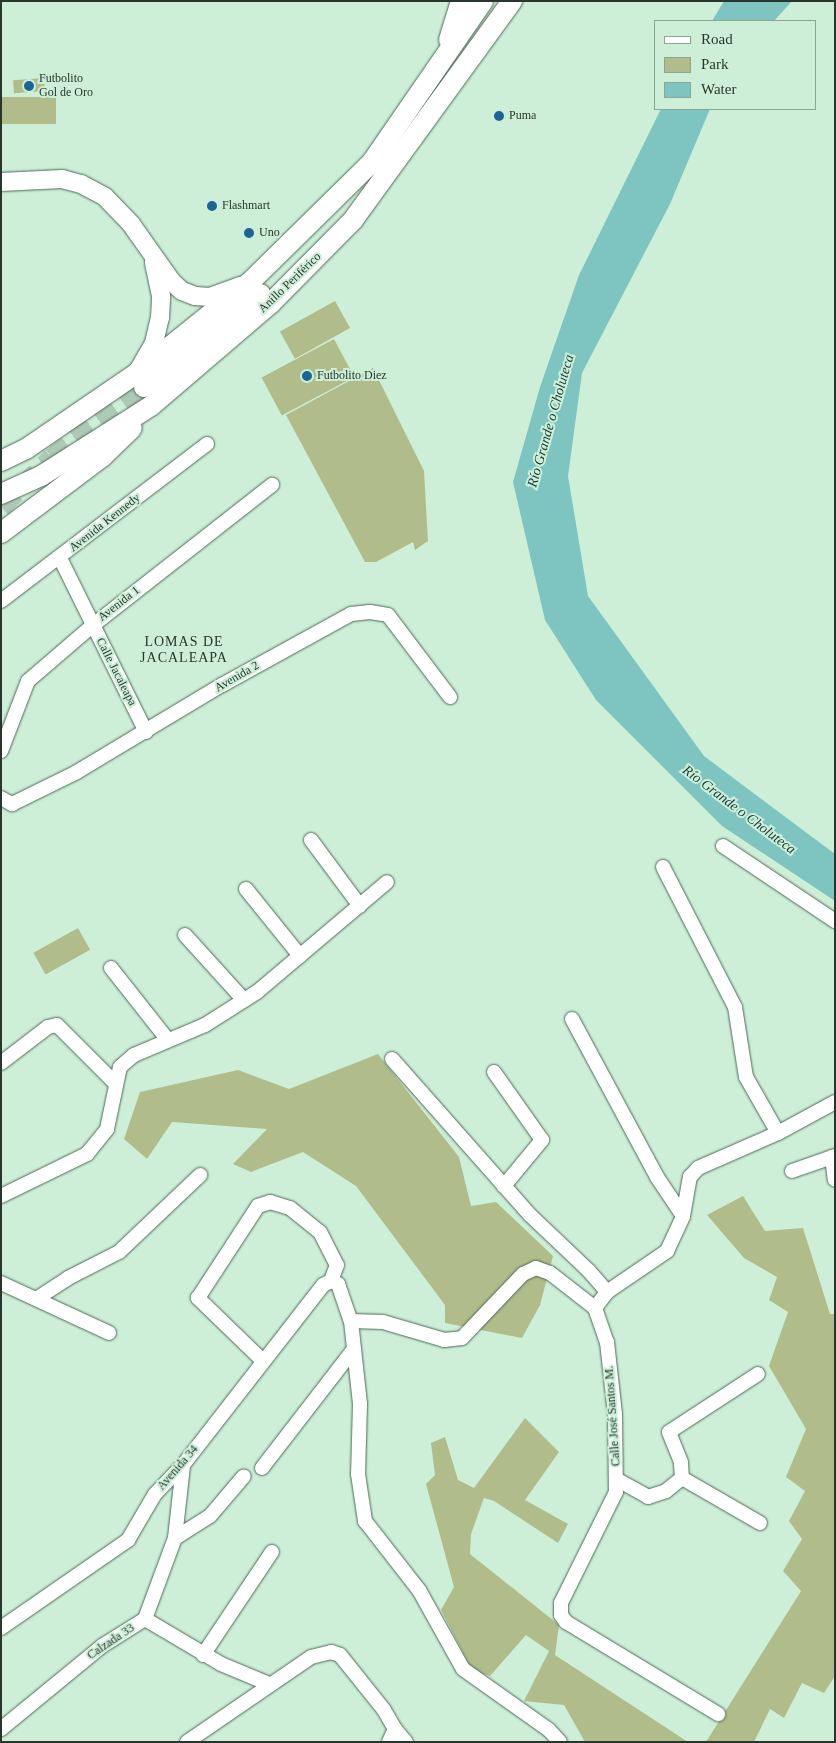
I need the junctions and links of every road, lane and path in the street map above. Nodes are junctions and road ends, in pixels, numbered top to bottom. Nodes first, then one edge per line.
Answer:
1 (461, 1) edge
2 (483, 1) edge
3 (512, 1) edge
4 (444, 58) junction
5 (372, 162) junction
6 (1, 182) edge
7 (151, 253) junction
8 (250, 282) junction
9 (141, 380) junction
10 (151, 406) junction
11 (207, 444) dead end
12 (1, 461) edge
13 (272, 485) dead end
14 (1, 494) edge
15 (1, 533) edge
16 (60, 558) junction
17 (1, 601) edge
18 (92, 626) junction
19 (450, 697) dead end
20 (146, 732) junction
21 (1, 751) edge
22 (1, 798) edge
23 (311, 840) dead end
24 (723, 846) dead end
25 (663, 866) dead end
26 (386, 882) dead end
27 (246, 889) dead end
28 (360, 906) junction
29 (835, 921) edge
30 (186, 935) dead end
31 (300, 956) junction
32 (111, 968) dead end
33 (244, 1000) junction
34 (572, 1019) dead end
35 (167, 1039) junction
36 (392, 1059) dead end
37 (1, 1064) edge
38 (494, 1072) dead end
39 (115, 1083) junction
40 (835, 1102) edge
41 (778, 1133) junction
42 (833, 1156) edge
43 (792, 1171) dead end
44 (200, 1175) dead end
45 (835, 1180) edge
46 (504, 1186) junction
47 (1, 1196) edge
48 (683, 1216) junction
49 (330, 1282) junction
50 (1, 1283) edge
51 (607, 1292) junction
52 (36, 1299) junction
53 (595, 1308) junction
54 (351, 1321) junction
55 (109, 1333) dead end
56 (354, 1349) junction
57 (263, 1362) junction
58 (758, 1374) dead end
59 (183, 1466) junction
60 (262, 1468) dead end
61 (244, 1476) dead end
62 (682, 1478) junction
63 (616, 1479) junction
64 (760, 1524) dead end
65 (176, 1538) junction
66 (272, 1552) dead end
67 (145, 1620) junction
68 (1, 1628) edge
69 (204, 1655) junction
70 (269, 1684) junction
71 (718, 1714) dead end
72 (1, 1729) edge
73 (392, 1736) edge
74 (187, 1742) edge
75 (406, 1742) edge
76 (560, 1742) edge

1 - 4 highway
2 - 4 highway
3 - 10 highway, Anillo Periférico
4 - 5 highway
5 - 8 highway
5 - 9 highway
6 - 7 main road
7 - 8 main road
7 - 9 main road
8 - 9 highway
9 - 12 highway
10 - 14 highway, Anillo Periférico
10 - 15 highway
11 - 16 street, Avenida Kennedy
13 - 18 street, Avenida 1
16 - 17 street, Avenida Kennedy
16 - 18 street, Calle Jacaleapa
18 - 20 street, Calle Jacaleapa
18 - 21 street, Avenida 1
19 - 20 street, Avenida 2
20 - 22 street, Avenida 2
23 - 28 street
24 - 29 street
25 - 41 street
26 - 28 street
27 - 31 street
28 - 31 street
30 - 33 street
31 - 33 street
32 - 35 street
33 - 35 street
34 - 48 street
35 - 39 street
36 - 46 street
37 - 39 street
38 - 46 street
39 - 47 street
40 - 41 street
41 - 48 street
42 - 43 street
42 - 45 street
44 - 52 street
46 - 51 street
48 - 51 street
49 - 54 street
49 - 57 street, Avenida 34
49 - 57 street
50 - 52 street
51 - 53 street
52 - 55 street
53 - 54 street
53 - 63 street, Calle José Santos M.
54 - 56 street
56 - 60 street
56 - 76 street
57 - 59 street, Avenida 34
58 - 62 street
59 - 65 street, Calzada 33
59 - 68 street, Avenida 34
61 - 65 street
62 - 63 street
62 - 64 street
63 - 71 street, Calle José Santos M.
65 - 67 street, Calzada 33
66 - 69 street
67 - 69 street
67 - 72 street, Calzada 33
69 - 70 street
70 - 73 street
70 - 74 street
73 - 75 street

